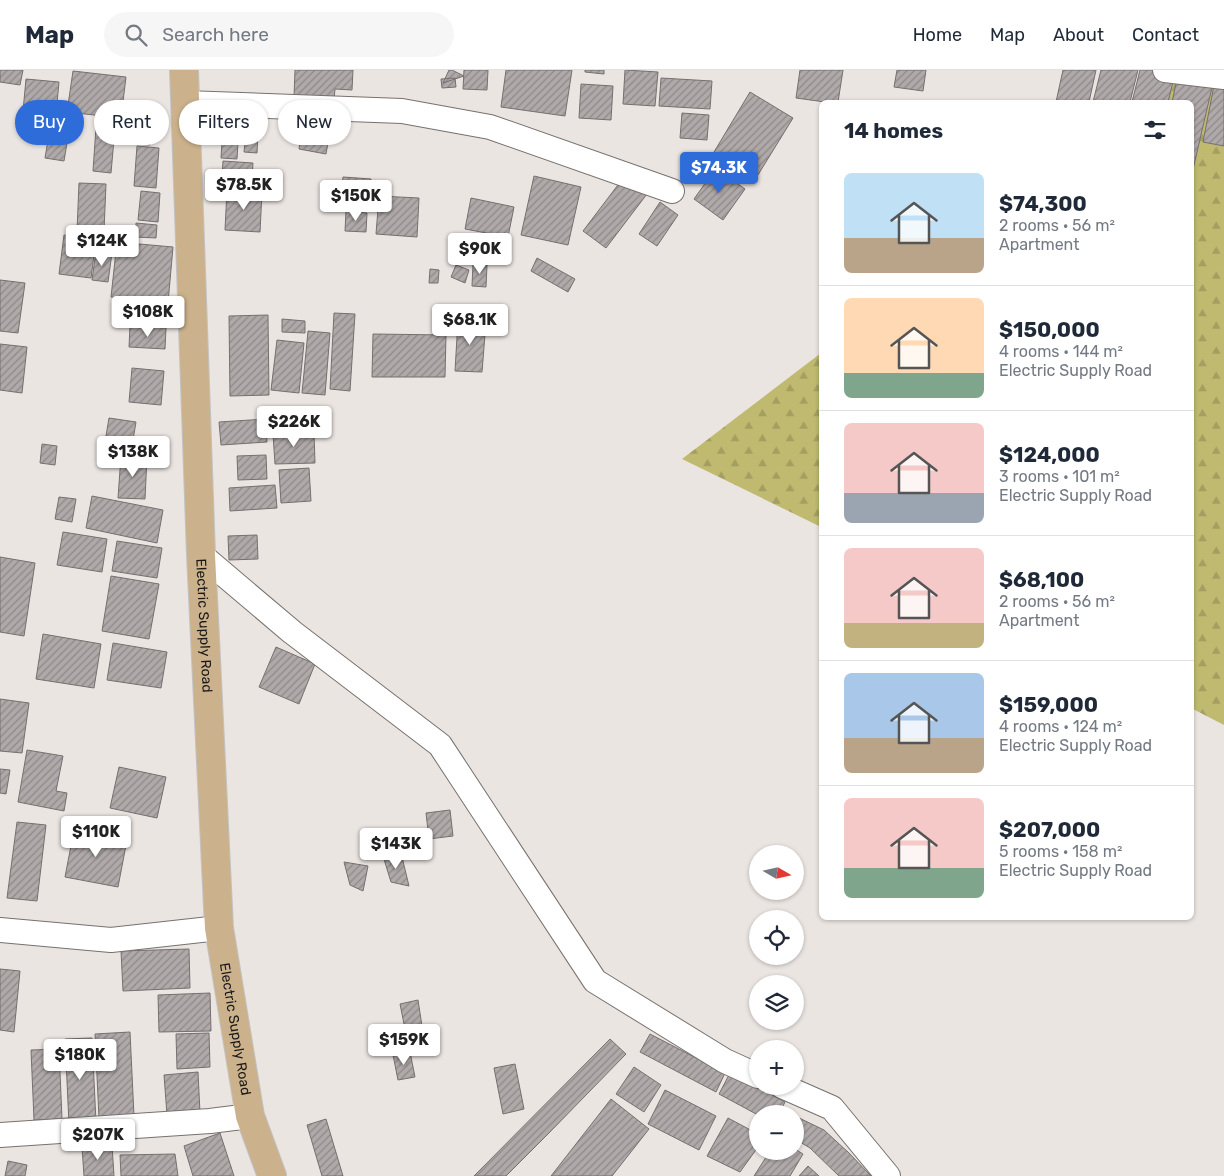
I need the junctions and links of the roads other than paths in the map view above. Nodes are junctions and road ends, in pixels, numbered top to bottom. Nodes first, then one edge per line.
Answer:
1 (184, 70) edge
2 (1165, 70) edge
3 (1224, 77) edge
4 (185, 100) edge
5 (268, 106) edge
6 (186, 145) edge
7 (672, 190) dead end
8 (201, 555) junction
9 (219, 928) junction
10 (0, 930) edge
11 (749, 1072) edge
12 (802, 1095) edge
13 (250, 1116) junction
14 (0, 1135) edge
15 (272, 1176) edge
16 (888, 1176) edge

1 - 4 main road, Electric Supply Road
2 - 3 street
5 - 7 street
6 - 8 main road, Electric Supply Road
8 - 9 main road, Electric Supply Road
8 - 11 street
9 - 10 street
9 - 13 main road, Electric Supply Road
12 - 16 street
13 - 14 street
13 - 15 main road, Electric Supply Road

